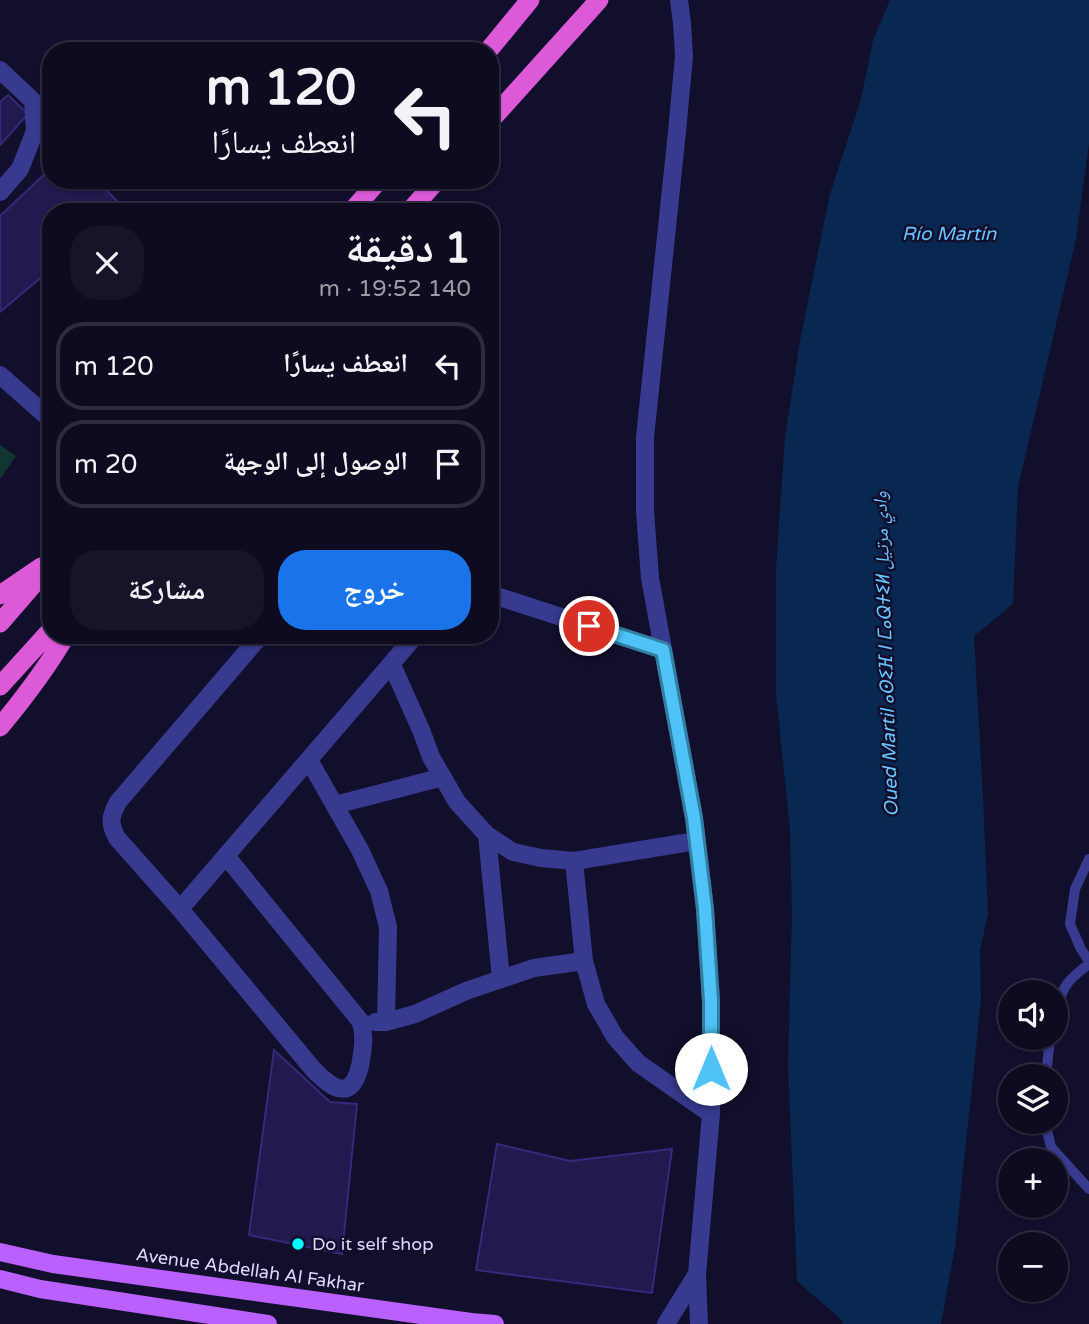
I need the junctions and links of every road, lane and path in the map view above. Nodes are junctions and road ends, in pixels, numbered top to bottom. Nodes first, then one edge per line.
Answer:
1 (530, 0) edge
2 (599, 0) edge
3 (679, 0) edge
4 (495, 42) edge
5 (0, 70) edge
6 (499, 111) edge
7 (371, 189) edge
8 (429, 189) edge
9 (0, 192) edge
10 (359, 203) edge
11 (416, 203) edge
12 (0, 374) edge
13 (42, 412) edge
14 (42, 567) edge
15 (42, 573) edge
16 (0, 595) edge
17 (499, 597) edge
18 (0, 623) edge
19 (42, 640) edge
20 (60, 644) edge
21 (253, 644) edge
22 (409, 644) edge
23 (663, 650) junction
24 (392, 665) junction
25 (0, 687) edge
26 (0, 727) edge
27 (309, 760) junction
28 (443, 777) junction
29 (335, 805) junction
30 (487, 835) junction
31 (696, 841) junction
32 (226, 856) junction
33 (1089, 859) edge
34 (573, 861) junction
35 (180, 909) junction
36 (584, 961) junction
37 (1089, 963) edge
38 (501, 979) junction
39 (1068, 982) edge
40 (361, 1021) junction
41 (386, 1022) junction
42 (710, 1114) junction
43 (1048, 1134) edge
44 (1089, 1189) edge
45 (0, 1252) edge
46 (697, 1274) junction
47 (0, 1279) edge
48 (268, 1324) edge
49 (495, 1324) edge
50 (667, 1324) edge
51 (699, 1324) edge

1 - 4 highway
2 - 6 highway
3 - 23 street
5 - 9 street
7 - 10 highway
8 - 11 highway
12 - 13 street
14 - 16 highway
15 - 18 highway
17 - 23 street
19 - 25 highway
20 - 26 highway
21 - 35 street
22 - 24 street
23 - 31 street
24 - 27 street
24 - 28 street
27 - 29 street
27 - 32 street
28 - 29 street
28 - 30 street
29 - 41 street
30 - 34 street
30 - 38 street
31 - 34 street
31 - 42 street
32 - 35 street
32 - 40 street
33 - 37 lane
34 - 36 street
35 - 40 street
36 - 38 street
36 - 42 street
37 - 39 lane
38 - 41 street
40 - 41 street
42 - 46 street
43 - 44 lane
45 - 49 main road, Avenue Abdellah Al Fakhar
46 - 50 street
46 - 51 street
47 - 48 main road

